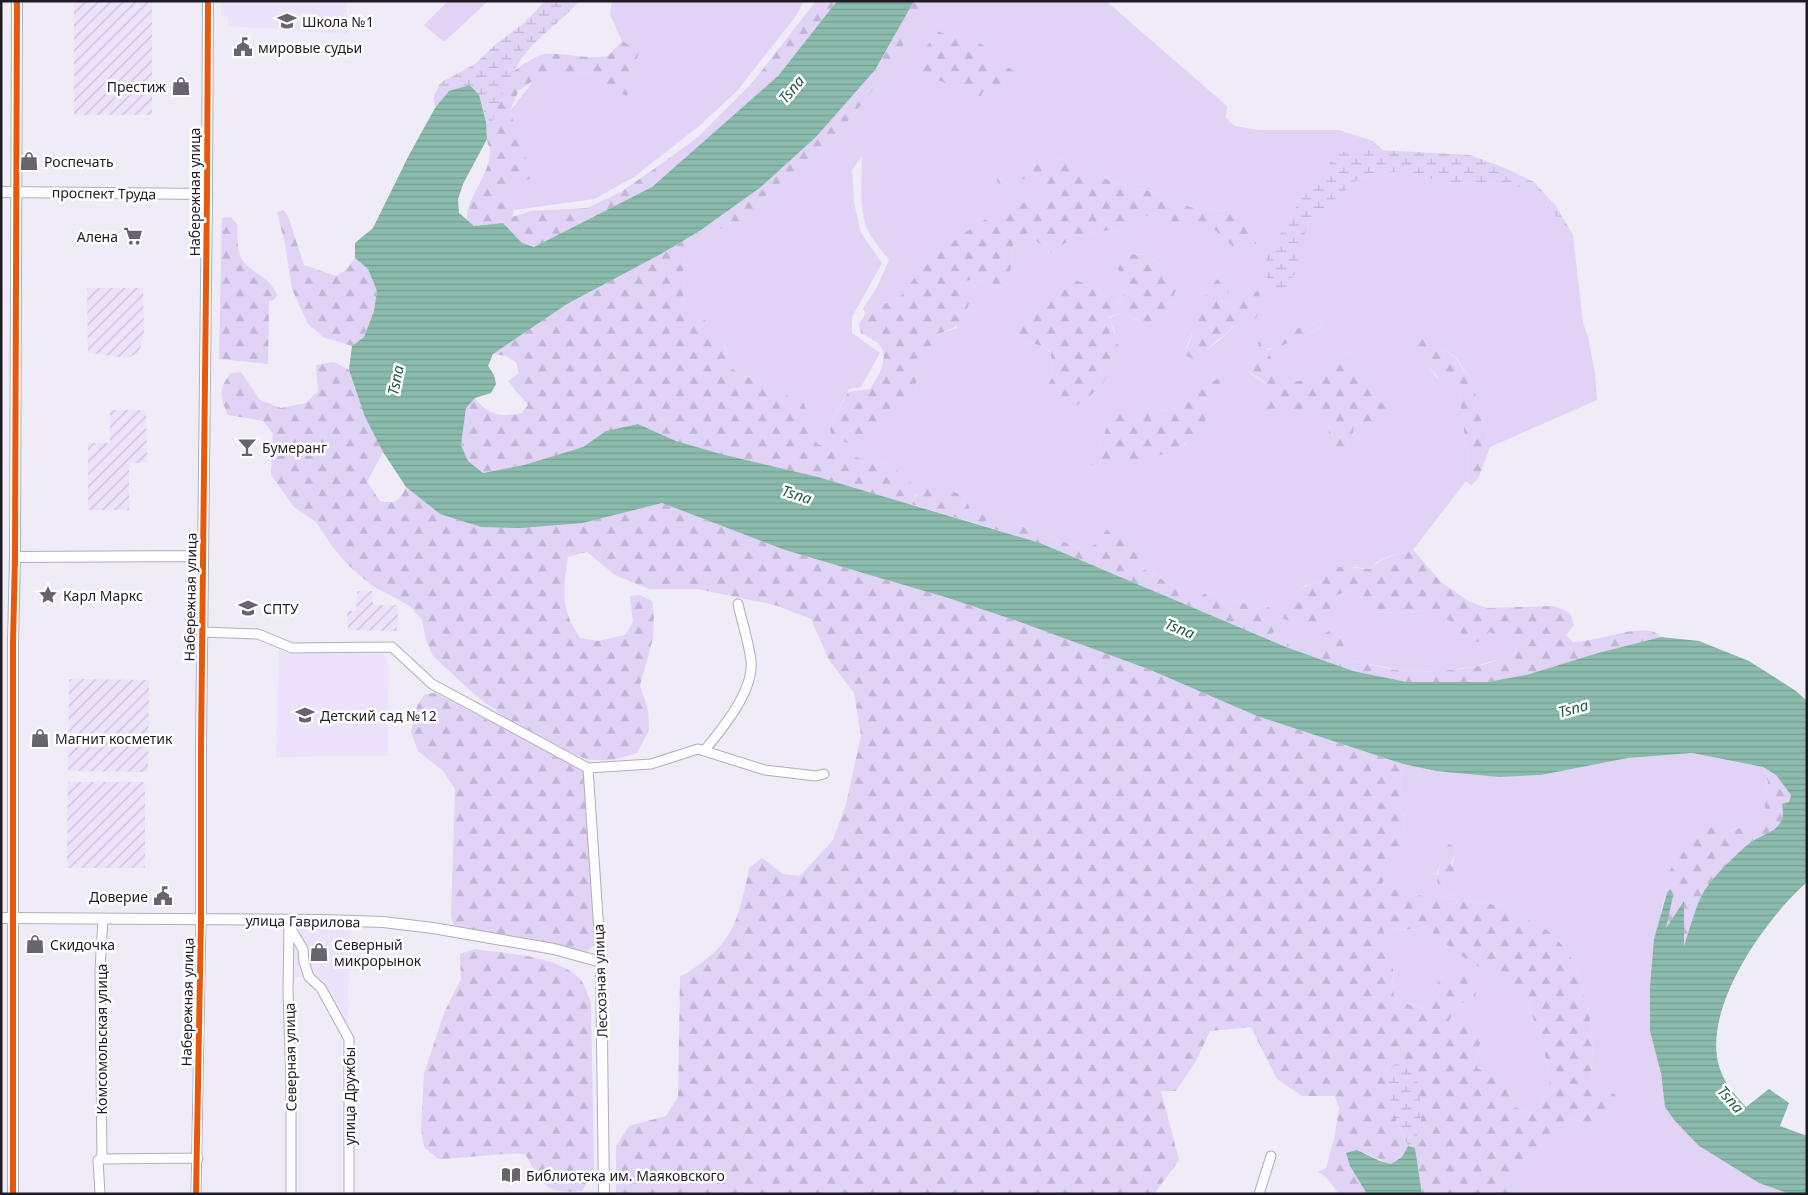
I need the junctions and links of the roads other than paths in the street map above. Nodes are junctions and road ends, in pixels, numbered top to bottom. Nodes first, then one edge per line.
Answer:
1 (18, 1) edge
2 (208, 1) edge
3 (1, 192) edge
4 (17, 192) junction
5 (207, 194) junction
6 (203, 556) junction
7 (15, 557) junction
8 (738, 604) dead end
9 (202, 632) junction
10 (704, 751) junction
11 (588, 768) junction
12 (824, 774) dead end
13 (1, 918) edge
14 (13, 919) junction
15 (103, 919) junction
16 (201, 920) junction
17 (289, 923) junction
18 (601, 962) junction
19 (1271, 1156) dead end
20 (198, 1158) junction
21 (100, 1160) junction
22 (13, 1194) edge
23 (100, 1194) edge
24 (196, 1194) edge
25 (291, 1194) edge
26 (349, 1194) edge
27 (604, 1194) edge
28 (1260, 1194) edge

1 - 4 street
2 - 5 street, Набережная улица
3 - 4 street, проспект Труда
4 - 5 street, проспект Труда
4 - 7 street
5 - 6 street, Набережная улица
6 - 7 street
6 - 9 street, Набережная улица
7 - 14 street
8 - 10 street
9 - 11 street
9 - 16 street, Набережная улица
10 - 11 street
10 - 12 street
11 - 18 street, Лесхозная улица
13 - 14 street, улица Гаврилова
14 - 15 street, улица Гаврилова
14 - 22 street
15 - 16 street, улица Гаврилова
15 - 21 street, Комсомольская улица
16 - 17 street, улица Гаврилова
16 - 20 street, Набережная улица
17 - 18 street, улица Гаврилова
17 - 25 street, Северная улица
17 - 26 street, улица Дружбы
18 - 27 street, Лесхозная улица
19 - 28 street
20 - 21 street
20 - 24 street, Набережная улица
21 - 23 street, Комсомольская улица

